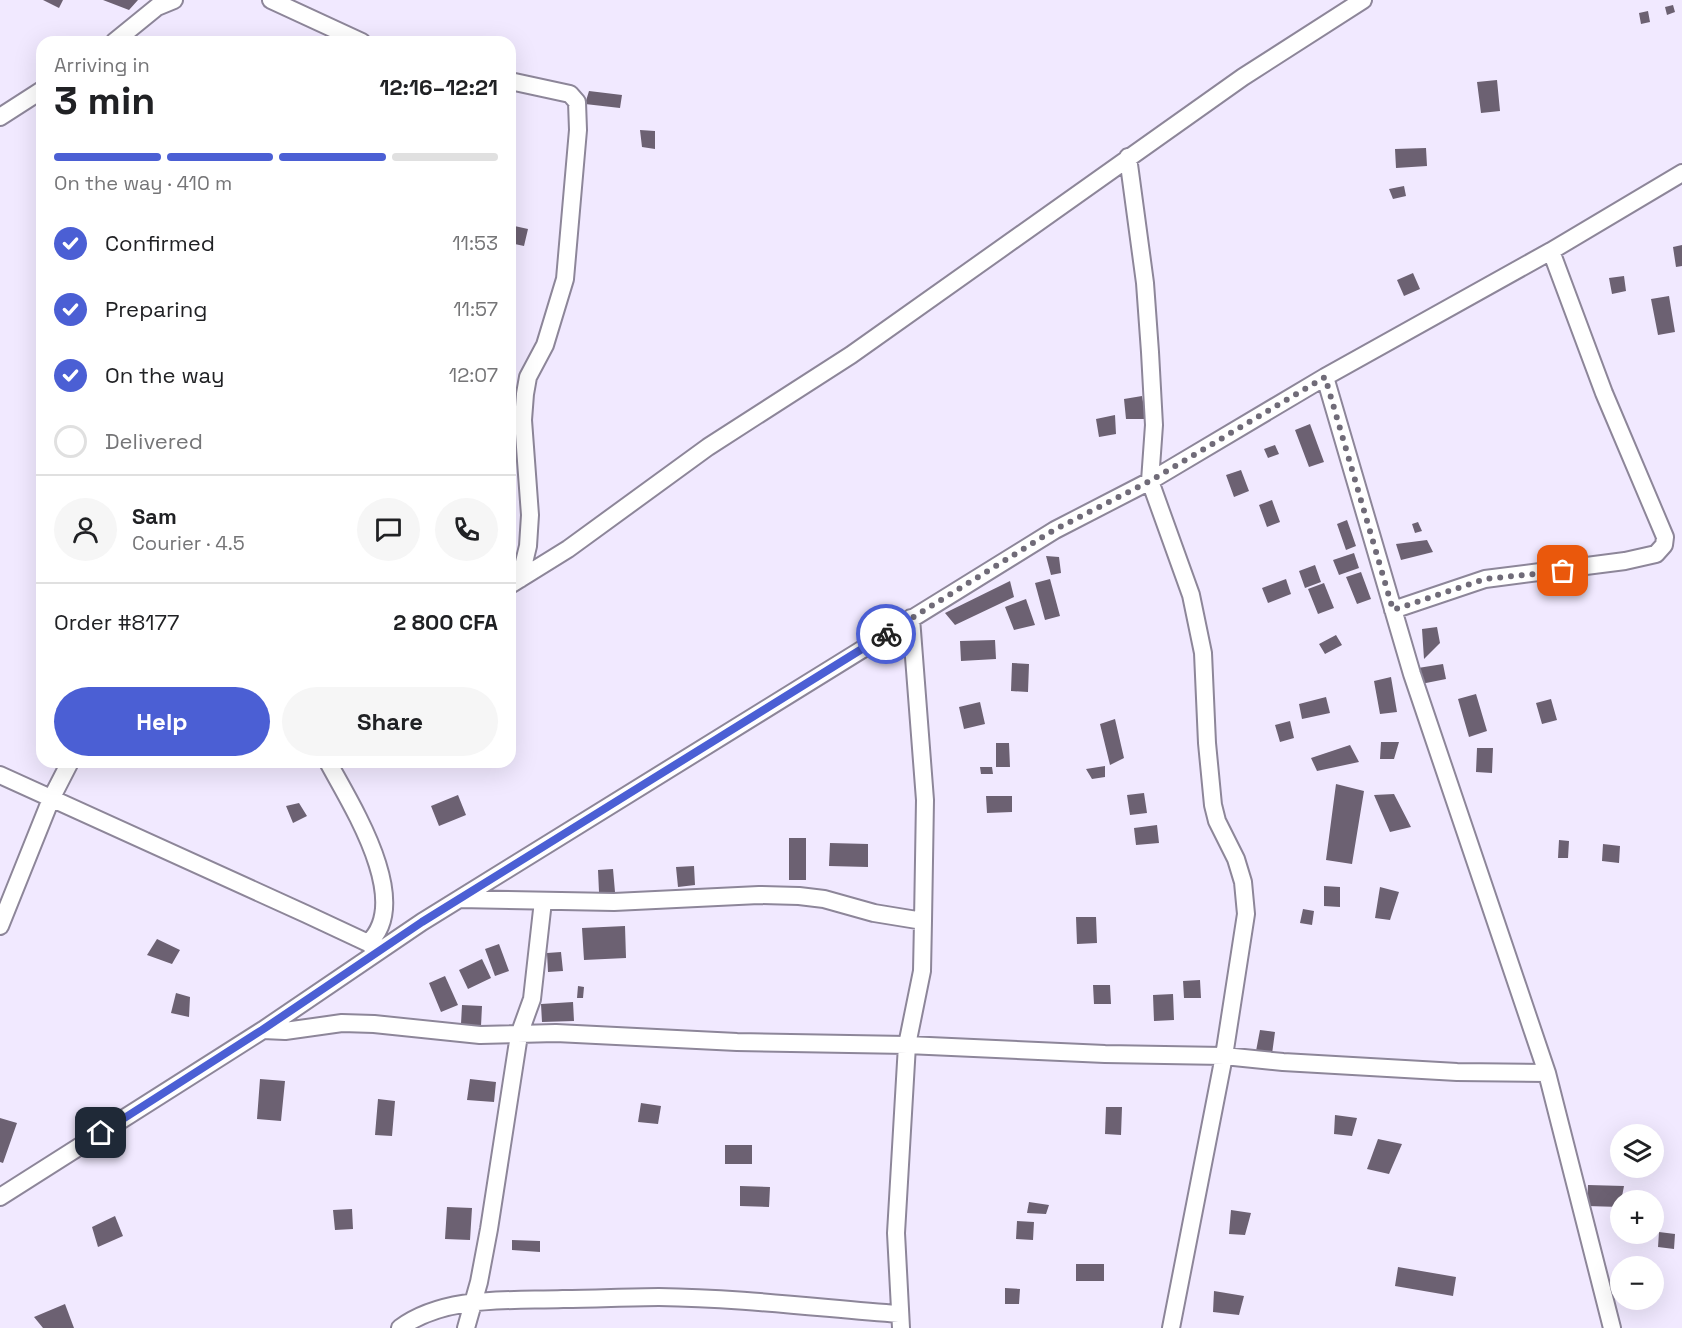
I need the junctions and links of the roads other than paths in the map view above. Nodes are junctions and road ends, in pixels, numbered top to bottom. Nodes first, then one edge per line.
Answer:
1 (174, 0) edge
2 (271, 0) edge
3 (1363, 0) edge
4 (121, 36) edge
5 (349, 36) edge
6 (516, 82) edge
7 (36, 94) edge
8 (0, 117) edge
9 (1128, 158) junction
10 (1682, 173) edge
11 (1551, 251) junction
12 (1325, 377) junction
13 (1150, 481) junction
14 (516, 579) edge
15 (516, 581) edge
16 (1393, 610) junction
17 (911, 618) junction
18 (67, 768) edge
19 (330, 768) edge
20 (0, 775) edge
21 (51, 799) junction
22 (459, 899) junction
23 (543, 901) junction
24 (923, 921) junction
25 (0, 926) edge
26 (373, 947) junction
27 (262, 1030) junction
28 (519, 1035) junction
29 (907, 1045) junction
30 (1224, 1056) junction
31 (1547, 1073) junction
32 (0, 1197) edge
33 (473, 1302) junction
34 (900, 1321) edge
35 (400, 1328) edge
36 (466, 1328) edge
37 (1171, 1328) edge
38 (1612, 1328) edge

1 - 4 street
2 - 5 street
3 - 9 street
6 - 14 street
7 - 8 street
9 - 13 street
9 - 15 street
10 - 11 street
11 - 12 street
11 - 16 street
12 - 13 street
12 - 16 street
13 - 17 street
13 - 30 street
16 - 31 street
17 - 22 street
17 - 24 street
18 - 21 street
19 - 26 street
20 - 21 street
21 - 25 street
21 - 26 street
22 - 23 street
22 - 26 street
23 - 24 street
23 - 28 street
24 - 29 street
26 - 27 street
27 - 28 street
27 - 32 street
28 - 29 street
28 - 33 street
29 - 30 street
29 - 34 street
30 - 31 street
30 - 37 street
31 - 38 street
33 - 34 street
33 - 35 street
33 - 36 street

